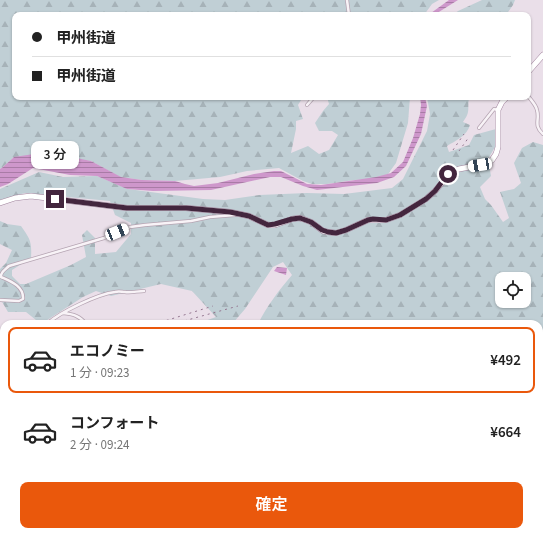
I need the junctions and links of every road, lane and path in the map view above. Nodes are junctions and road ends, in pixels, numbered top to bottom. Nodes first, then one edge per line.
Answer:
1 (347, 0) edge
2 (349, 12) edge
3 (543, 55) edge
4 (531, 69) edge
5 (311, 100) edge
6 (504, 100) edge
7 (531, 100) edge
8 (307, 105) dead end
9 (498, 110) junction
10 (479, 128) dead end
11 (543, 134) edge
12 (0, 203) edge
13 (243, 214) junction
14 (144, 291) dead end
15 (0, 300) edge
16 (62, 313) junction
17 (52, 320) edge
18 (83, 320) edge

1 - 2 street
3 - 4 highway
5 - 8 street
6 - 9 highway
7 - 11 street
9 - 10 street
9 - 13 highway
12 - 13 highway
13 - 15 street
14 - 16 street
16 - 17 street
16 - 18 street

